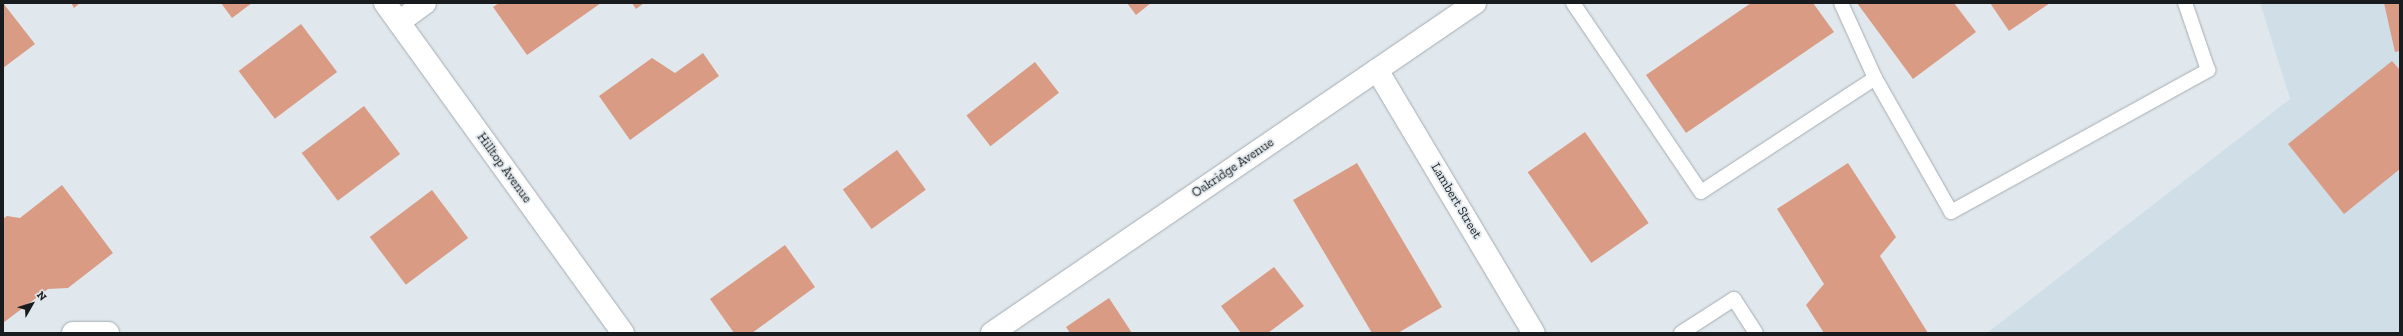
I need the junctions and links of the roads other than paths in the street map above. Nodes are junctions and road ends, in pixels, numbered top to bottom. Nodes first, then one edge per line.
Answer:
1 (385, 3) edge
2 (425, 3) edge
3 (1474, 3) edge
4 (1573, 3) edge
5 (1841, 3) edge
6 (2185, 3) edge
7 (399, 22) junction
8 (1377, 70) junction
9 (1875, 78) junction
10 (73, 333) edge
11 (108, 333) edge
12 (623, 333) edge
13 (992, 333) edge
14 (1534, 333) edge
15 (1681, 333) edge
16 (1756, 333) edge

1 - 7 street, Hilltop Avenue
2 - 7 street
3 - 8 street, Oakridge Avenue
4 - 9 lane
5 - 9 lane
6 - 9 lane
7 - 12 street, Hilltop Avenue
8 - 13 street, Oakridge Avenue
8 - 14 street, Lambert Street
10 - 11 street
15 - 16 lane

